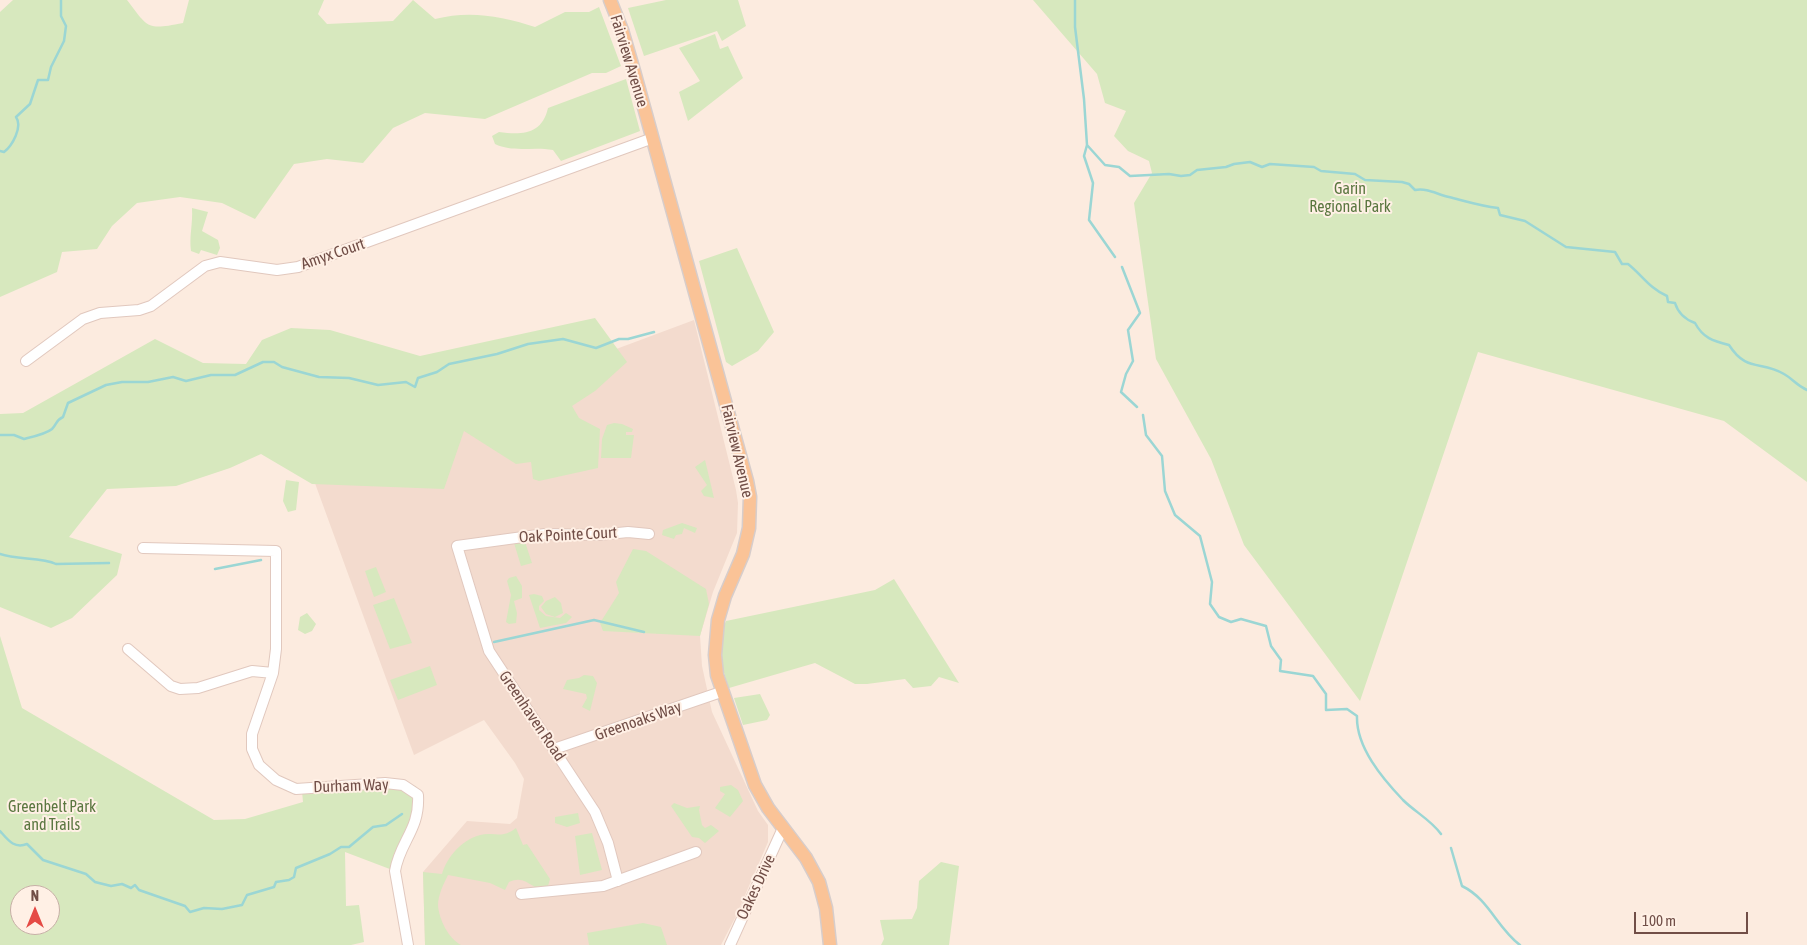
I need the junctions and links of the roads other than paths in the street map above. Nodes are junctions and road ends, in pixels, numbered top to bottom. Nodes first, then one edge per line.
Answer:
1 (610, 0) edge
2 (653, 138) junction
3 (26, 361) dead end
4 (649, 534) dead end
5 (457, 546) joint
6 (143, 548) dead end
7 (128, 649) dead end
8 (273, 672) junction
9 (721, 692) junction
10 (554, 750) junction
11 (783, 828) junction
12 (696, 852) dead end
13 (618, 881) junction
14 (521, 894) dead end
15 (408, 945) edge
16 (730, 945) edge
17 (830, 945) edge

1 - 2 main road, Fairview Avenue
2 - 3 street, Amyx Court
2 - 9 main road, Fairview Avenue
4 - 5 street, Oak Pointe Court
5 - 10 street, Greenhaven Road
6 - 8 street, Durham Way
7 - 8 street
8 - 15 street, Durham Way
9 - 10 street, Greenoaks Way
9 - 11 main road, Fairview Avenue
10 - 13 street, Greenhaven Road
11 - 16 street, Oakes Drive
11 - 17 main road, Fairview Avenue
12 - 13 street
13 - 14 street

